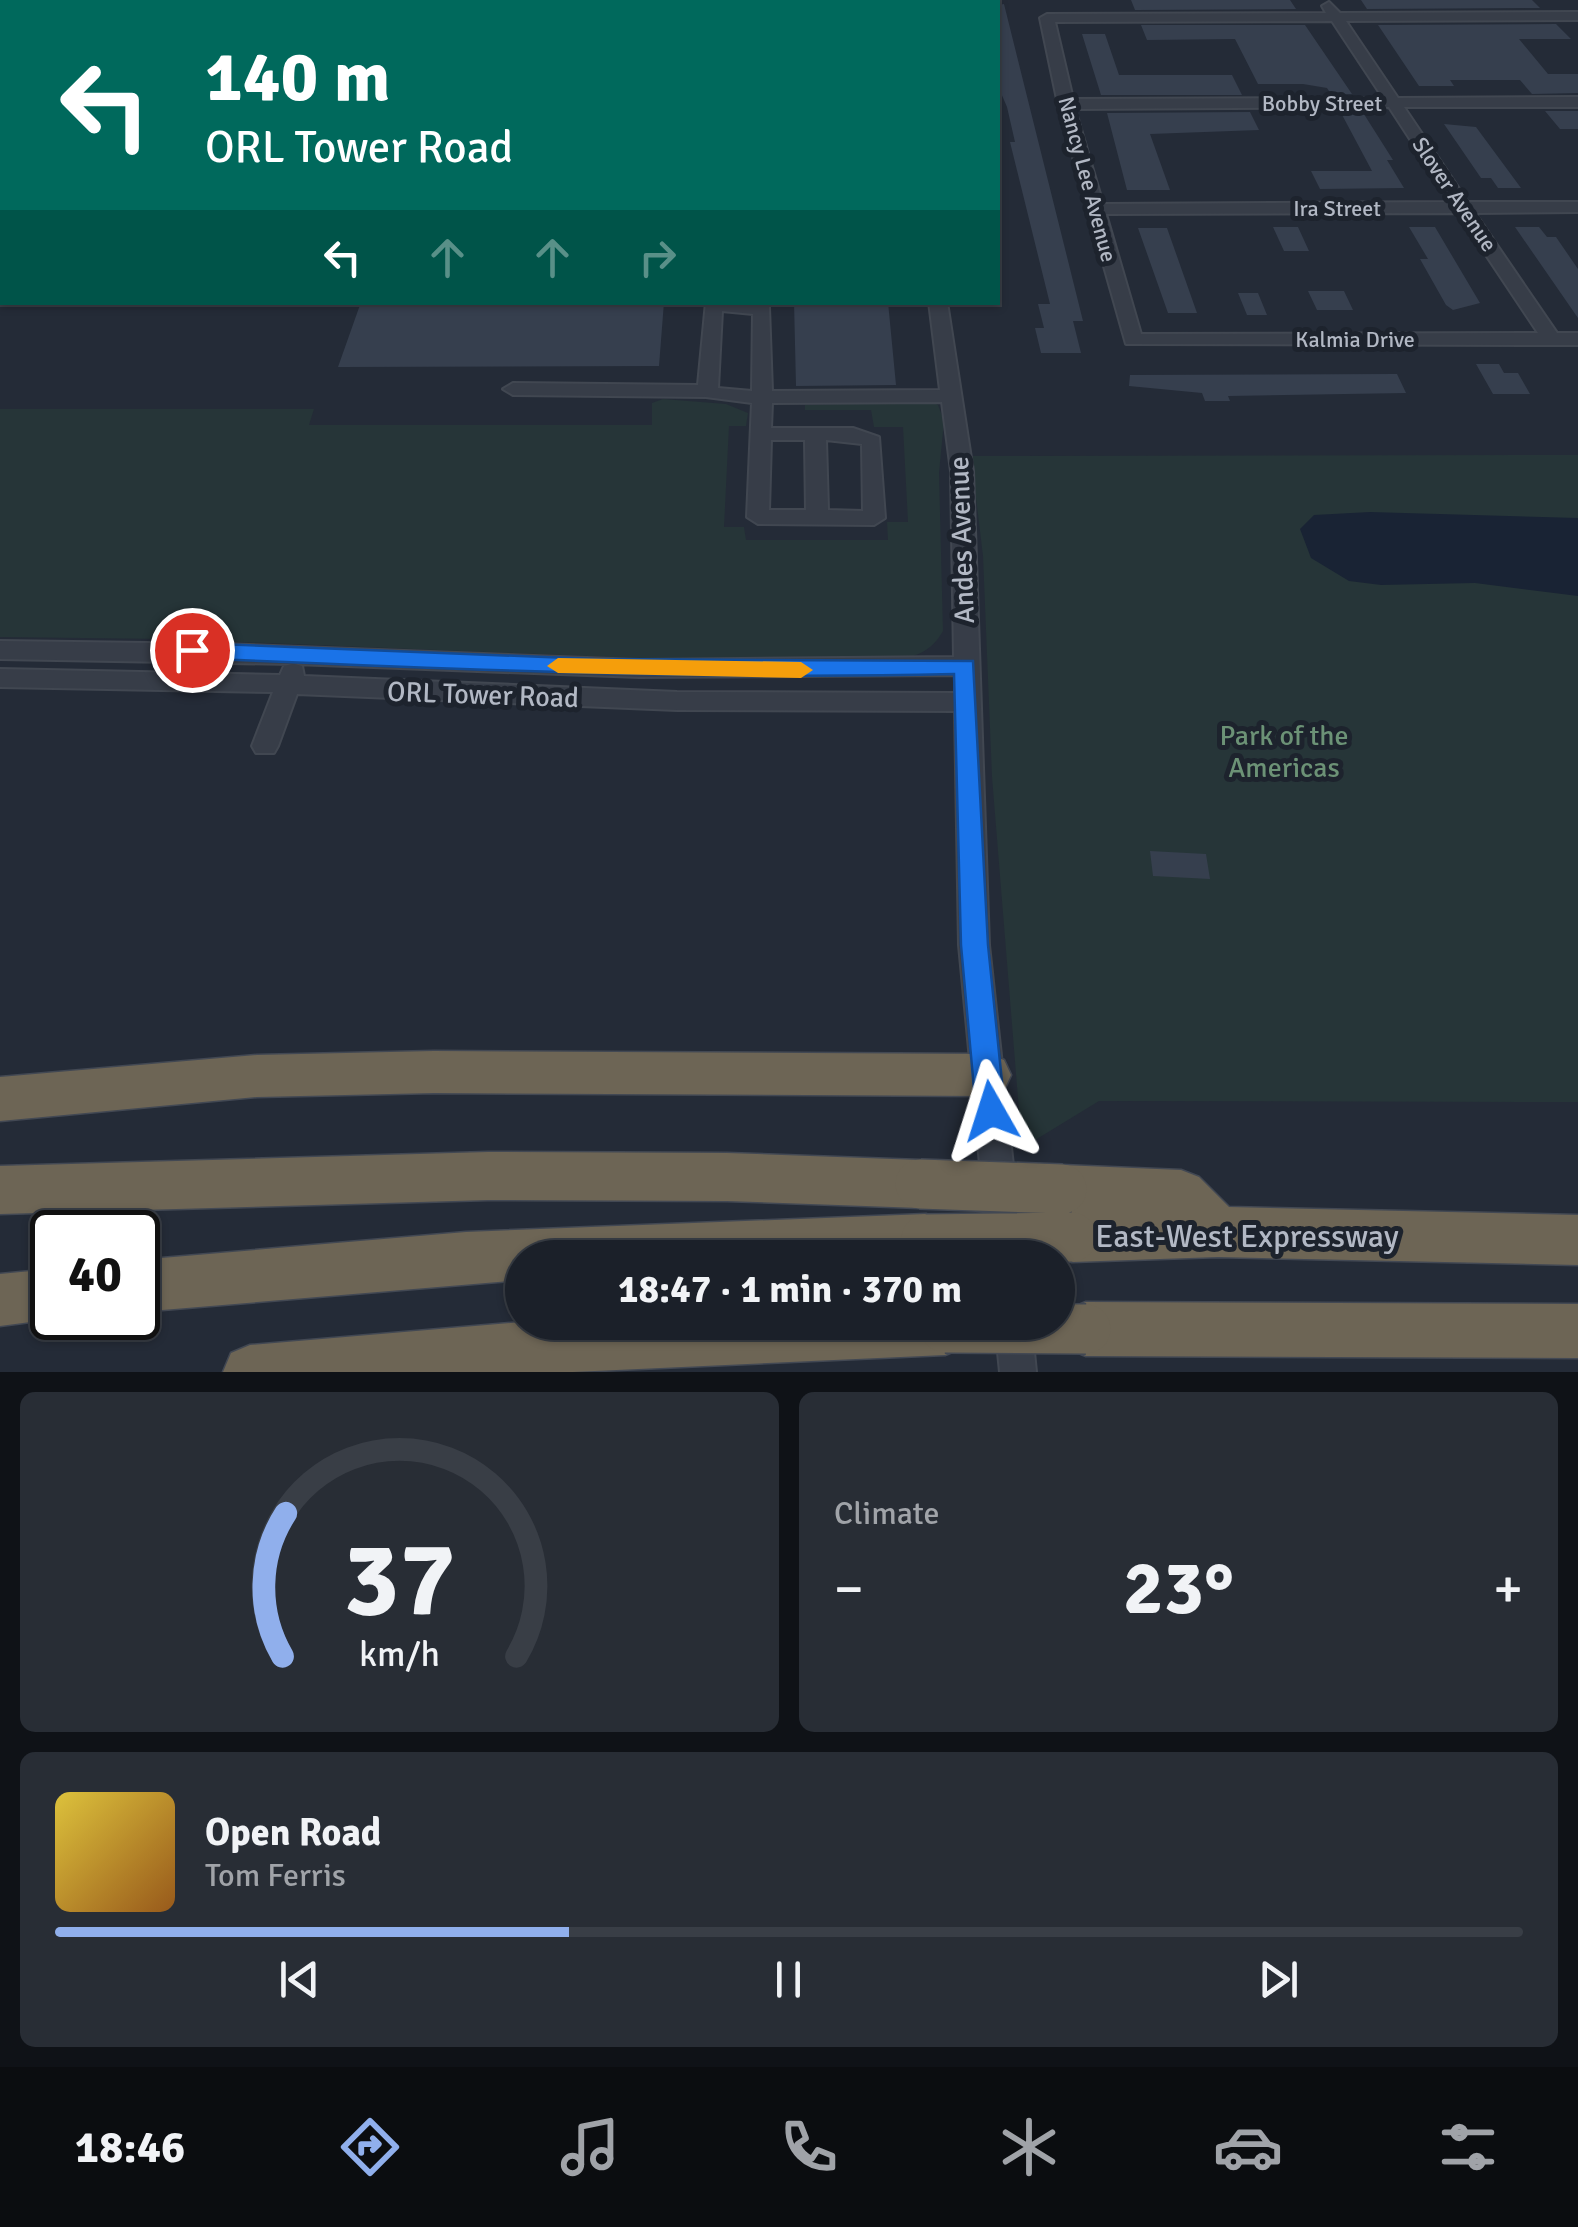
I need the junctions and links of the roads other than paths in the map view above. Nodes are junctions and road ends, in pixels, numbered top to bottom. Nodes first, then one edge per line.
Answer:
1 (1325, 0) edge
2 (1578, 16) edge
3 (1336, 17) junction
4 (1578, 102) edge
5 (1394, 103) junction
6 (1066, 104) junction
7 (1466, 208) junction
8 (1578, 208) edge
9 (1096, 209) junction
10 (938, 305) edge
11 (1550, 339) junction
12 (1578, 339) edge
13 (1133, 340) joint
14 (514, 389) dead end
15 (708, 392) junction
16 (951, 396) junction
17 (762, 397) junction
18 (760, 434) junction
19 (816, 434) junction
20 (817, 517) junction
21 (0, 650) edge
22 (300, 653) junction
23 (965, 666) junction
24 (0, 678) edge
25 (288, 685) junction
26 (966, 702) junction
27 (265, 746) dead end
28 (987, 1074) junction
29 (0, 1099) edge
30 (0, 1190) edge
31 (1067, 1213) junction
32 (1004, 1240) edge
33 (1578, 1240) edge
34 (160, 1284) edge
35 (30, 1297) edge
36 (0, 1300) edge
37 (1578, 1331) edge
38 (1015, 1340) edge
39 (250, 1372) edge
40 (1018, 1372) edge

1 - 3 street, Slover Avenue
2 - 3 street
3 - 5 street, Slover Avenue
3 - 6 street, Nancy Lee Avenue
4 - 5 street, Bobby Street
5 - 6 street, Bobby Street
5 - 7 street, Slover Avenue
6 - 9 street, Nancy Lee Avenue
7 - 8 street, Ira Street
7 - 9 street, Ira Street
7 - 11 street, Slover Avenue
9 - 13 street, Nancy Lee Avenue
10 - 16 street, Andes Avenue
11 - 12 street, Kalmia Drive
11 - 13 street, Kalmia Drive
14 - 15 street
15 - 17 street
15 - 17 street
16 - 17 street
16 - 23 street, Andes Avenue
17 - 18 street
18 - 19 street
18 - 20 street
19 - 20 street
19 - 20 street
21 - 22 street, ORL Tower Road
22 - 23 street, ORL Tower Road
22 - 25 street
23 - 26 street, Andes Avenue
24 - 25 street, ORL Tower Road
25 - 26 street, ORL Tower Road
25 - 27 street
26 - 28 street, Andes Avenue
28 - 29 highway
28 - 32 street, Andes Avenue
30 - 31 highway, bridge
31 - 33 highway, East-West Expressway
31 - 34 highway, East-West Expressway, bridge
35 - 36 highway
37 - 39 highway, bridge
38 - 40 street

